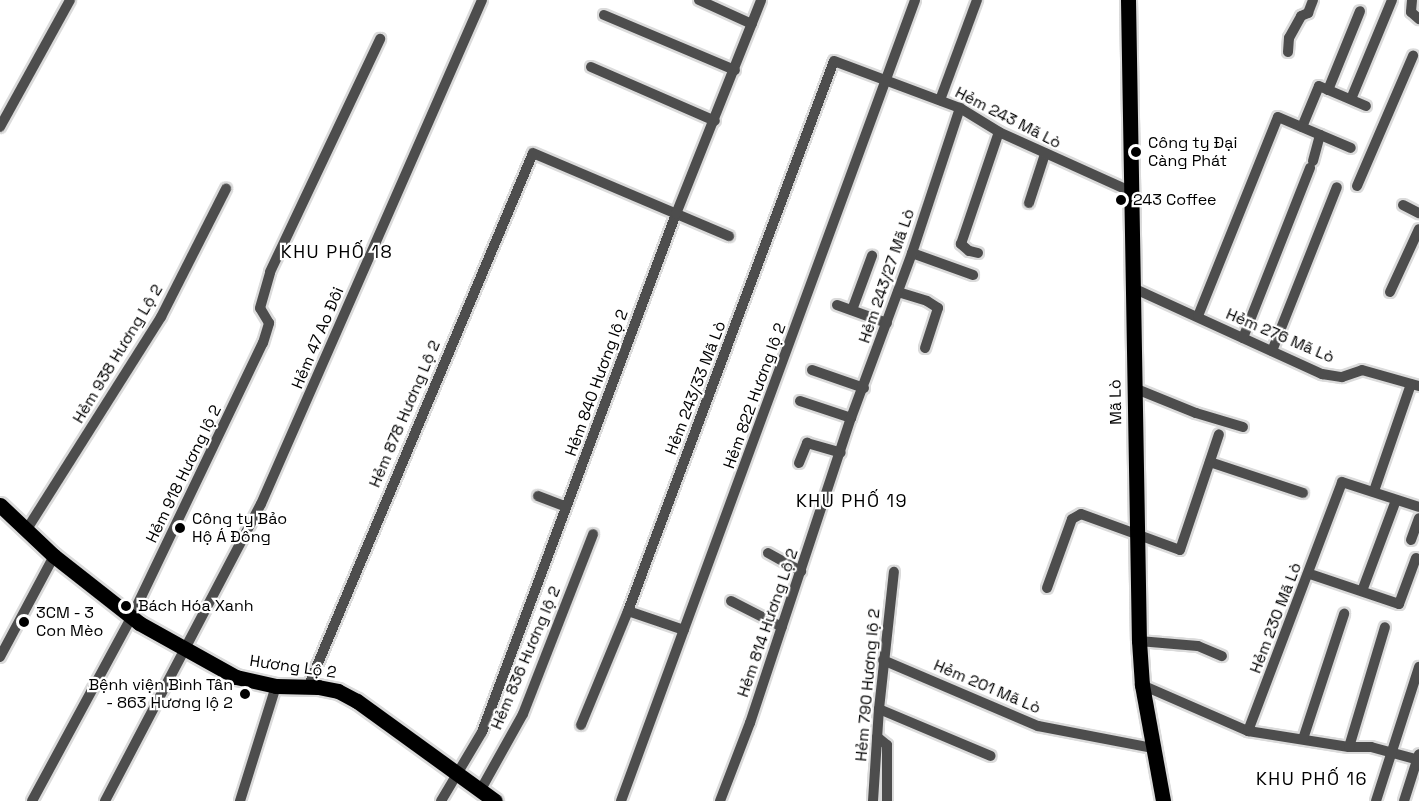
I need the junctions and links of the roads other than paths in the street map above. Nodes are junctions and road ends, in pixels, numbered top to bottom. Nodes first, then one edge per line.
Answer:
1 (70, 0) edge
2 (482, 0) edge
3 (699, 0) edge
4 (761, 0) edge
5 (915, 0) edge
6 (976, 0) edge
7 (1128, 0) edge
8 (1313, 0) edge
9 (1392, 0) edge
10 (1412, 0) edge
11 (1360, 11) dead end
12 (604, 15) dead end
13 (1419, 19) edge
14 (752, 24) junction
15 (380, 39) dead end
16 (1288, 52) dead end
17 (1413, 56) dead end
18 (834, 61) joint
19 (591, 67) dead end
20 (735, 70) junction
21 (885, 80) junction
22 (1328, 90) junction
23 (1351, 99) junction
24 (940, 100) junction
25 (1366, 105) dead end
26 (960, 108) junction
27 (715, 121) junction
28 (0, 127) edge
29 (1302, 127) junction
30 (999, 132) junction
31 (1320, 135) junction
32 (1351, 148) dead end
33 (1045, 154) junction
34 (1357, 186) dead end
35 (1337, 187) dead end
36 (226, 189) dead end
37 (1132, 192) junction
38 (1029, 202) dead end
39 (1403, 206) dead end
40 (1419, 213) edge
41 (676, 214) junction
42 (1419, 230) edge
43 (729, 236) dead end
44 (912, 253) junction
45 (978, 253) dead end
46 (872, 255) dead end
47 (973, 275) dead end
48 (1133, 288) junction
49 (898, 292) junction
50 (1390, 292) dead end
51 (837, 305) dead end
52 (852, 310) junction
53 (1198, 316) junction
54 (887, 323) junction
55 (1243, 338) junction
56 (925, 348) dead end
57 (1272, 351) junction
58 (812, 370) dead end
59 (1415, 385) edge
60 (864, 388) junction
61 (1134, 388) junction
62 (800, 401) dead end
63 (851, 418) junction
64 (1243, 427) dead end
65 (1219, 434) dead end
66 (841, 453) junction
67 (1210, 462) junction
68 (799, 463) dead end
69 (1374, 491) junction
70 (1303, 493) dead end
71 (538, 496) dead end
72 (1396, 500) junction
73 (0, 505) edge
74 (566, 507) junction
75 (1419, 507) edge
76 (1419, 518) edge
77 (27, 529) junction
78 (593, 534) dead end
79 (1136, 536) junction
80 (1412, 540) dead end
81 (768, 553) dead end
82 (54, 556) junction
83 (1416, 558) dead end
84 (801, 571) junction
85 (894, 572) dead end
86 (1310, 574) junction
87 (1047, 588) dead end
88 (1362, 591) junction
89 (731, 601) dead end
90 (628, 611) junction
91 (1344, 614) dead end
92 (131, 618) junction
93 (782, 627) junction
94 (1385, 627) dead end
95 (684, 630) junction
96 (1139, 641) junction
97 (186, 650) junction
98 (1222, 656) dead end
99 (0, 657) edge
100 (884, 660) junction
101 (1419, 667) edge
102 (1142, 685) junction
103 (276, 686) junction
104 (308, 687) junction
105 (879, 709) junction
106 (581, 725) dead end
107 (1248, 731) junction
108 (877, 737) junction
109 (1303, 739) junction
110 (1349, 747) junction
111 (1152, 748) junction
112 (1392, 752) junction
113 (991, 756) dead end
114 (1418, 758) edge
115 (458, 775) junction
116 (480, 791) junction
117 (32, 801) edge
118 (105, 801) edge
119 (240, 801) edge
120 (441, 801) edge
121 (495, 801) edge
122 (621, 801) edge
123 (720, 801) edge
124 (873, 801) edge
125 (887, 801) edge
126 (1163, 801) edge
127 (1376, 801) edge
128 (1404, 801) edge

1 - 28 street
2 - 97 street, Hẻm 47 Ao Đôi
3 - 14 street
4 - 14 street, Hẻm 840 Hương lộ 2
5 - 21 street, Hẻm 822 Hương lộ 2
6 - 24 street
7 - 37 main road, Mã Lò
8 - 16 street
9 - 23 street
10 - 13 street
11 - 22 street
12 - 20 street
14 - 20 street, Hẻm 840 Hương lộ 2
15 - 92 street, Hẻm 918 Hương lộ 2
17 - 34 street
18 - 21 street, Hẻm 243 Mã Lò
18 - 90 street, Hẻm 243/33 Mã Lò
19 - 27 street
20 - 27 street, Hẻm 840 Hương lộ 2
21 - 24 street, Hẻm 243 Mã Lò
21 - 95 street, Hẻm 822 Hương lộ 2
22 - 23 street
22 - 29 street
23 - 25 street
24 - 26 street, Hẻm 243 Mã Lò
26 - 30 street, Hẻm 243 Mã Lò
26 - 44 street, Hẻm 243/27 Mã Lò
27 - 41 street, Hẻm 840 Hương lộ 2
29 - 31 street
29 - 53 street
30 - 33 street, Hẻm 243 Mã Lò
30 - 45 street
31 - 32 street
31 - 55 street
33 - 37 street, Hẻm 243 Mã Lò
33 - 38 street
35 - 57 street
36 - 77 street, Hẻm 938 Hương Lộ 2
37 - 48 main road, Mã Lò
39 - 40 street
41 - 43 street
41 - 74 street, Hẻm 840 Hương lộ 2
41 - 104 street, Hẻm 878 Hương Lộ 2
42 - 50 street
44 - 47 street
44 - 49 street, Hẻm 243/27 Mã Lò
46 - 52 street
48 - 53 street, Hẻm 276 Mã Lò
48 - 61 main road, Mã Lò
49 - 54 street, Hẻm 243/27 Mã Lò
49 - 56 street
51 - 52 street
52 - 54 street
53 - 55 street, Hẻm 276 Mã Lò
54 - 60 street, Hẻm 243/27 Mã Lò
55 - 57 street, Hẻm 276 Mã Lò
57 - 59 street, Hẻm 276 Mã Lò
58 - 60 street
59 - 69 street
60 - 63 street, Hẻm 243/27 Mã Lò
61 - 64 street
61 - 79 main road, Mã Lò
62 - 63 street
63 - 66 street, Hẻm 243/27 Mã Lò
65 - 67 street
66 - 68 street
66 - 84 street, Hẻm 814 Hương Lộ 2
67 - 70 street
67 - 79 street
69 - 72 street, Hẻm 230 Mã Lò
69 - 86 street, Hẻm 230 Mã Lò
71 - 74 street
72 - 75 street, Hẻm 230 Mã Lò
72 - 88 street
73 - 77 main road, Hương Lộ 2
74 - 115 street, Hẻm 840 Hương lộ 2
76 - 80 street
77 - 82 main road, Hương Lộ 2
78 - 116 street, Hẻm 836 Hương lộ 2
79 - 87 street
79 - 96 main road, Mã Lò
81 - 84 street
82 - 92 main road, Hương Lộ 2
82 - 99 street
83 - 88 street
84 - 93 street, Hẻm 814 Hương Lộ 2
85 - 100 street, Hẻm 790 Hương lộ 2
86 - 88 street
86 - 107 street, Hẻm 230 Mã Lò
89 - 93 street
90 - 95 street
90 - 106 street, Hẻm 243/33 Mã Lò
91 - 109 street
92 - 97 main road, Hương Lộ 2
92 - 117 street, Hẻm 918 Hương lộ 2
93 - 123 street, Hẻm 814 Hương Lộ 2
94 - 110 street
95 - 122 street, Hẻm 822 Hương lộ 2
96 - 98 street
96 - 102 main road, Mã Lò
97 - 103 main road, Hương Lộ 2
97 - 118 street, Hẻm 47 Ao Đôi
100 - 105 street, Hẻm 790 Hương lộ 2
100 - 111 street, Hẻm 201 Mã Lò
101 - 112 street
102 - 107 street
102 - 111 main road, Mã Lò
103 - 104 main road, Hương Lộ 2
103 - 119 street
104 - 115 main road, Hương Lộ 2
105 - 108 street, Hẻm 790 Hương lộ 2
105 - 113 street
107 - 109 street
108 - 124 street, Hẻm 790 Hương lộ 2
108 - 125 street
109 - 110 street
110 - 112 street
111 - 126 main road, Mã Lò
112 - 114 street
112 - 127 street
114 - 128 street
115 - 116 main road, Hương Lộ 2
115 - 120 street, Hẻm 840 Hương lộ 2
116 - 121 main road, Hương Lộ 2

